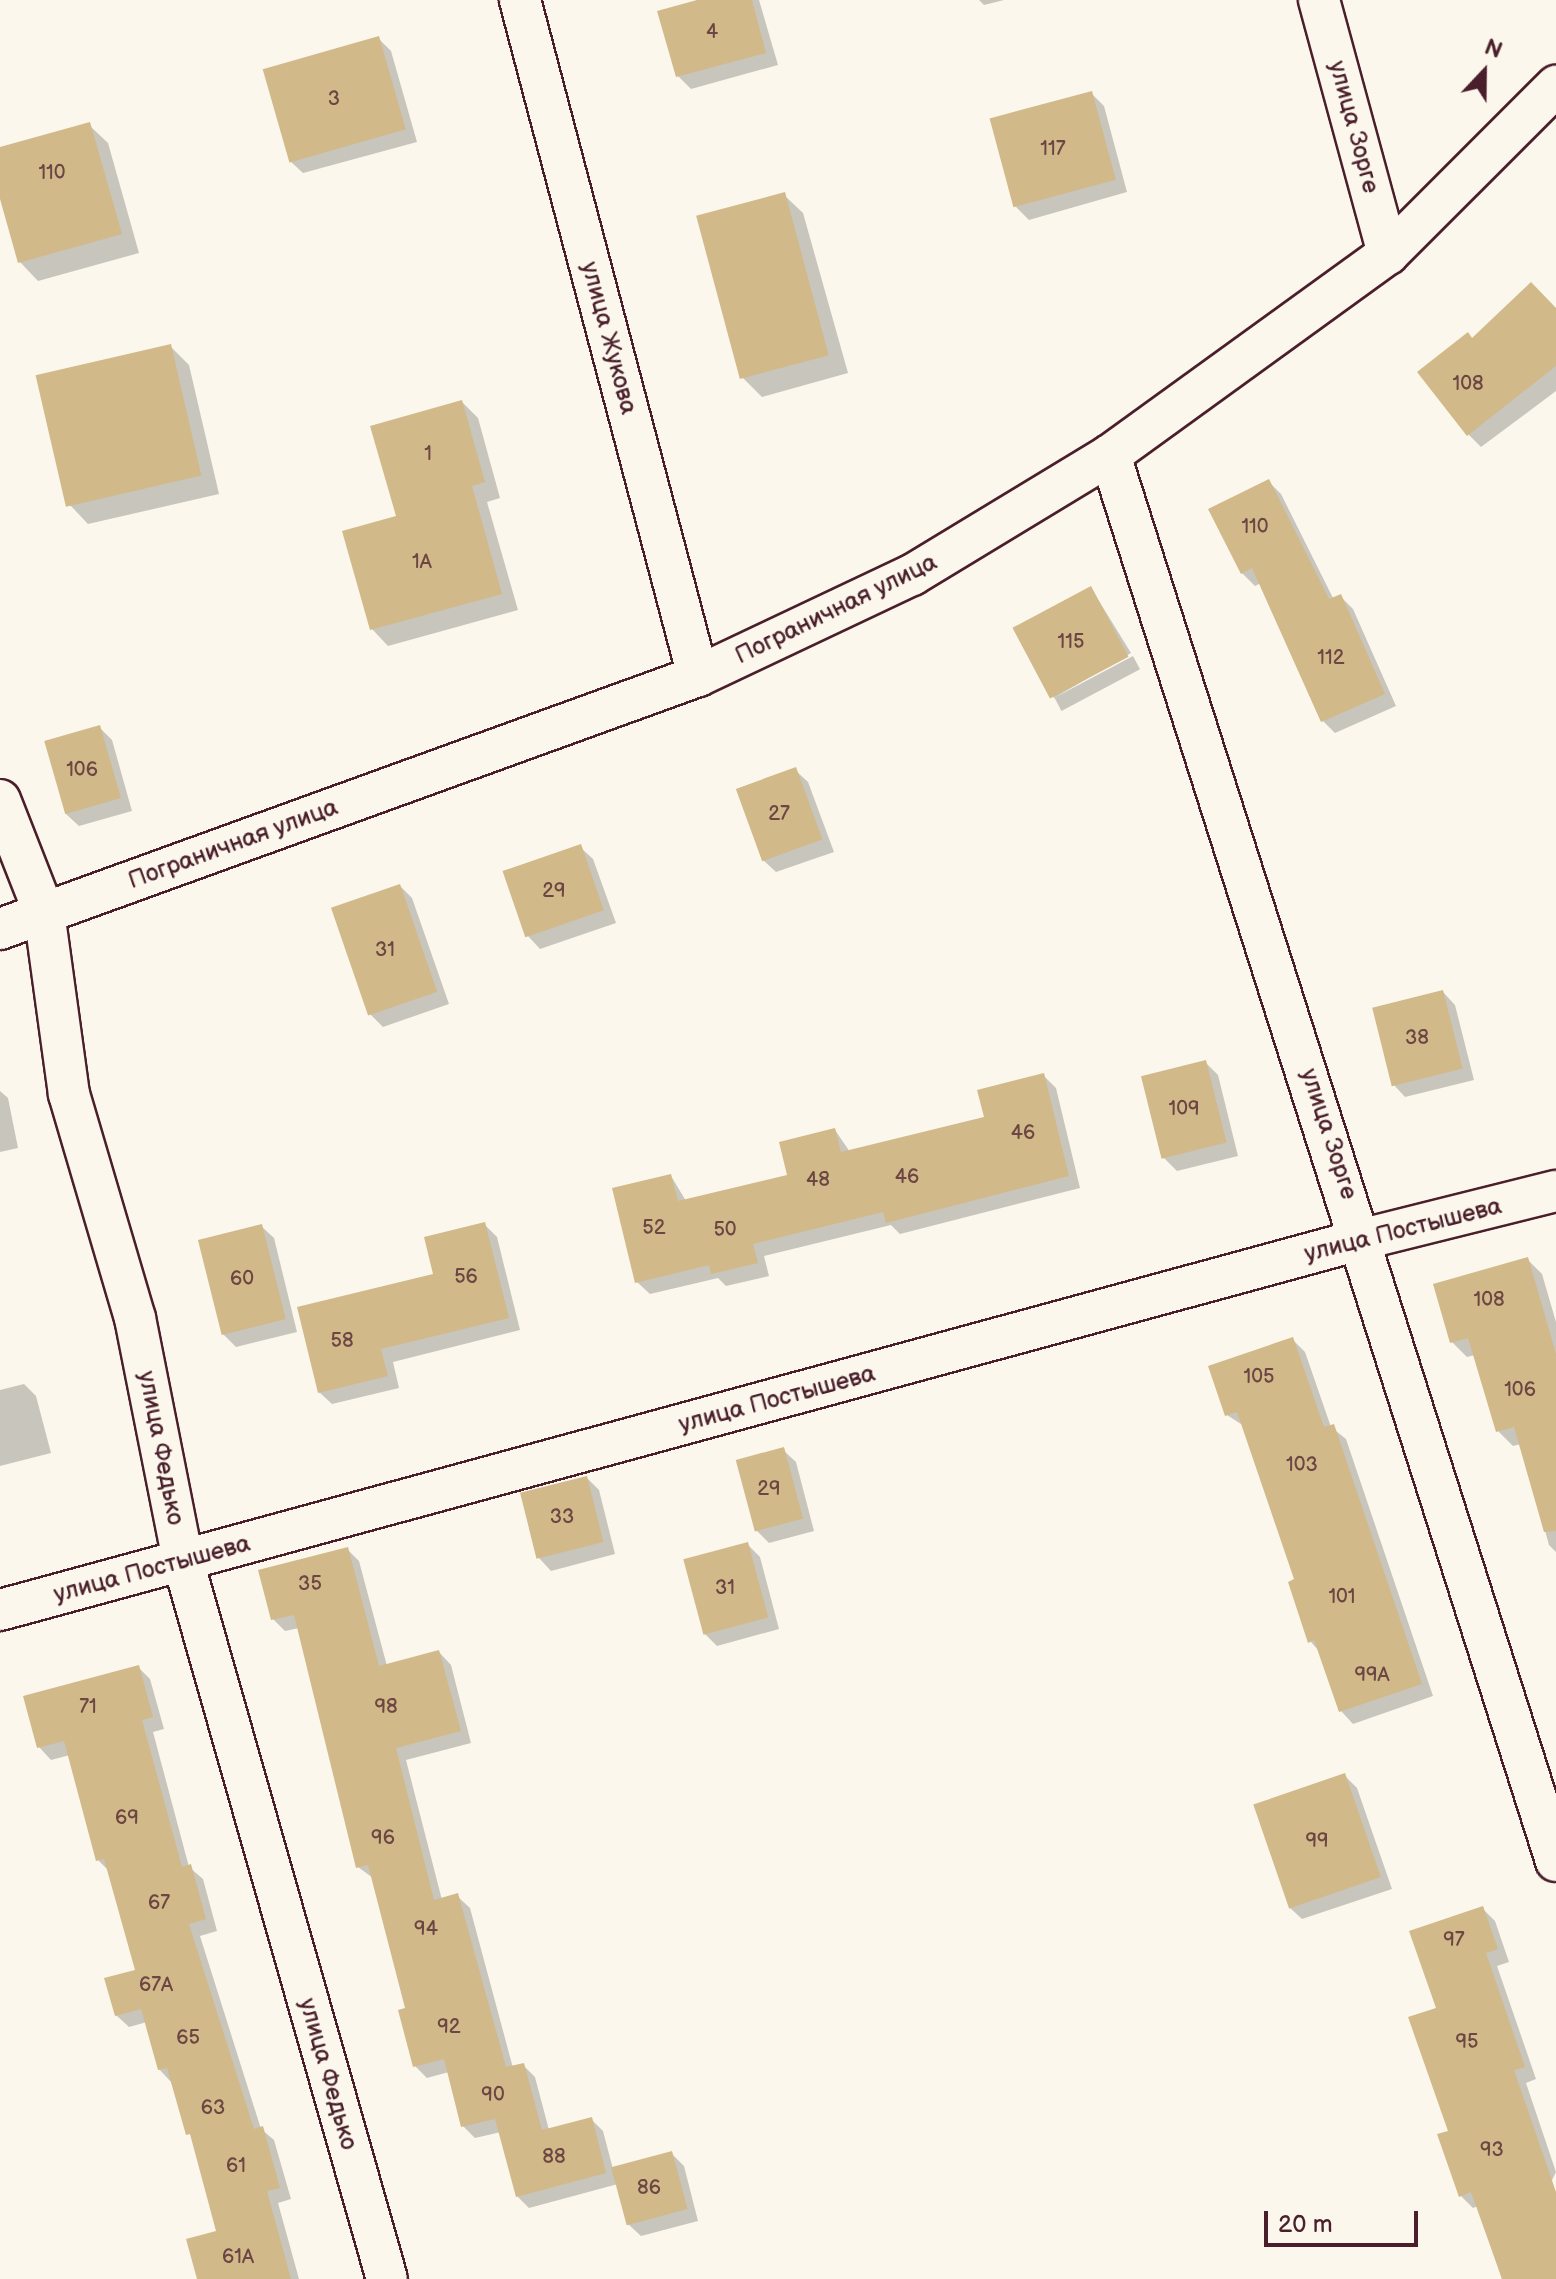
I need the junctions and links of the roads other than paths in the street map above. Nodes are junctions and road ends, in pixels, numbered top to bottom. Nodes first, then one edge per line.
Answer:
1 (520, 0) edge
2 (1319, 0) edge
3 (1556, 86) edge
4 (1388, 254) junction
5 (1110, 455) junction
6 (698, 676) junction
7 (0, 800) edge
8 (44, 912) junction
9 (0, 929) edge
10 (1556, 1191) edge
11 (1363, 1239) junction
12 (183, 1561) junction
13 (0, 1610) edge
14 (1556, 1861) edge
15 (387, 2279) edge

1 - 6 street, улица Жукова
2 - 4 street, улица Зорге
3 - 4 street, Пограничная улица
4 - 5 street, Пограничная улица
5 - 6 street, Пограничная улица
5 - 11 street, улица Зорге
6 - 8 street, Пограничная улица
7 - 8 street, улица Федько
8 - 9 street, Пограничная улица
8 - 12 street, улица Федько
10 - 11 street, улица Постышева
11 - 12 street, улица Постышева
11 - 14 street, улица Зорге
12 - 13 street, улица Постышева
12 - 15 street, улица Федько

